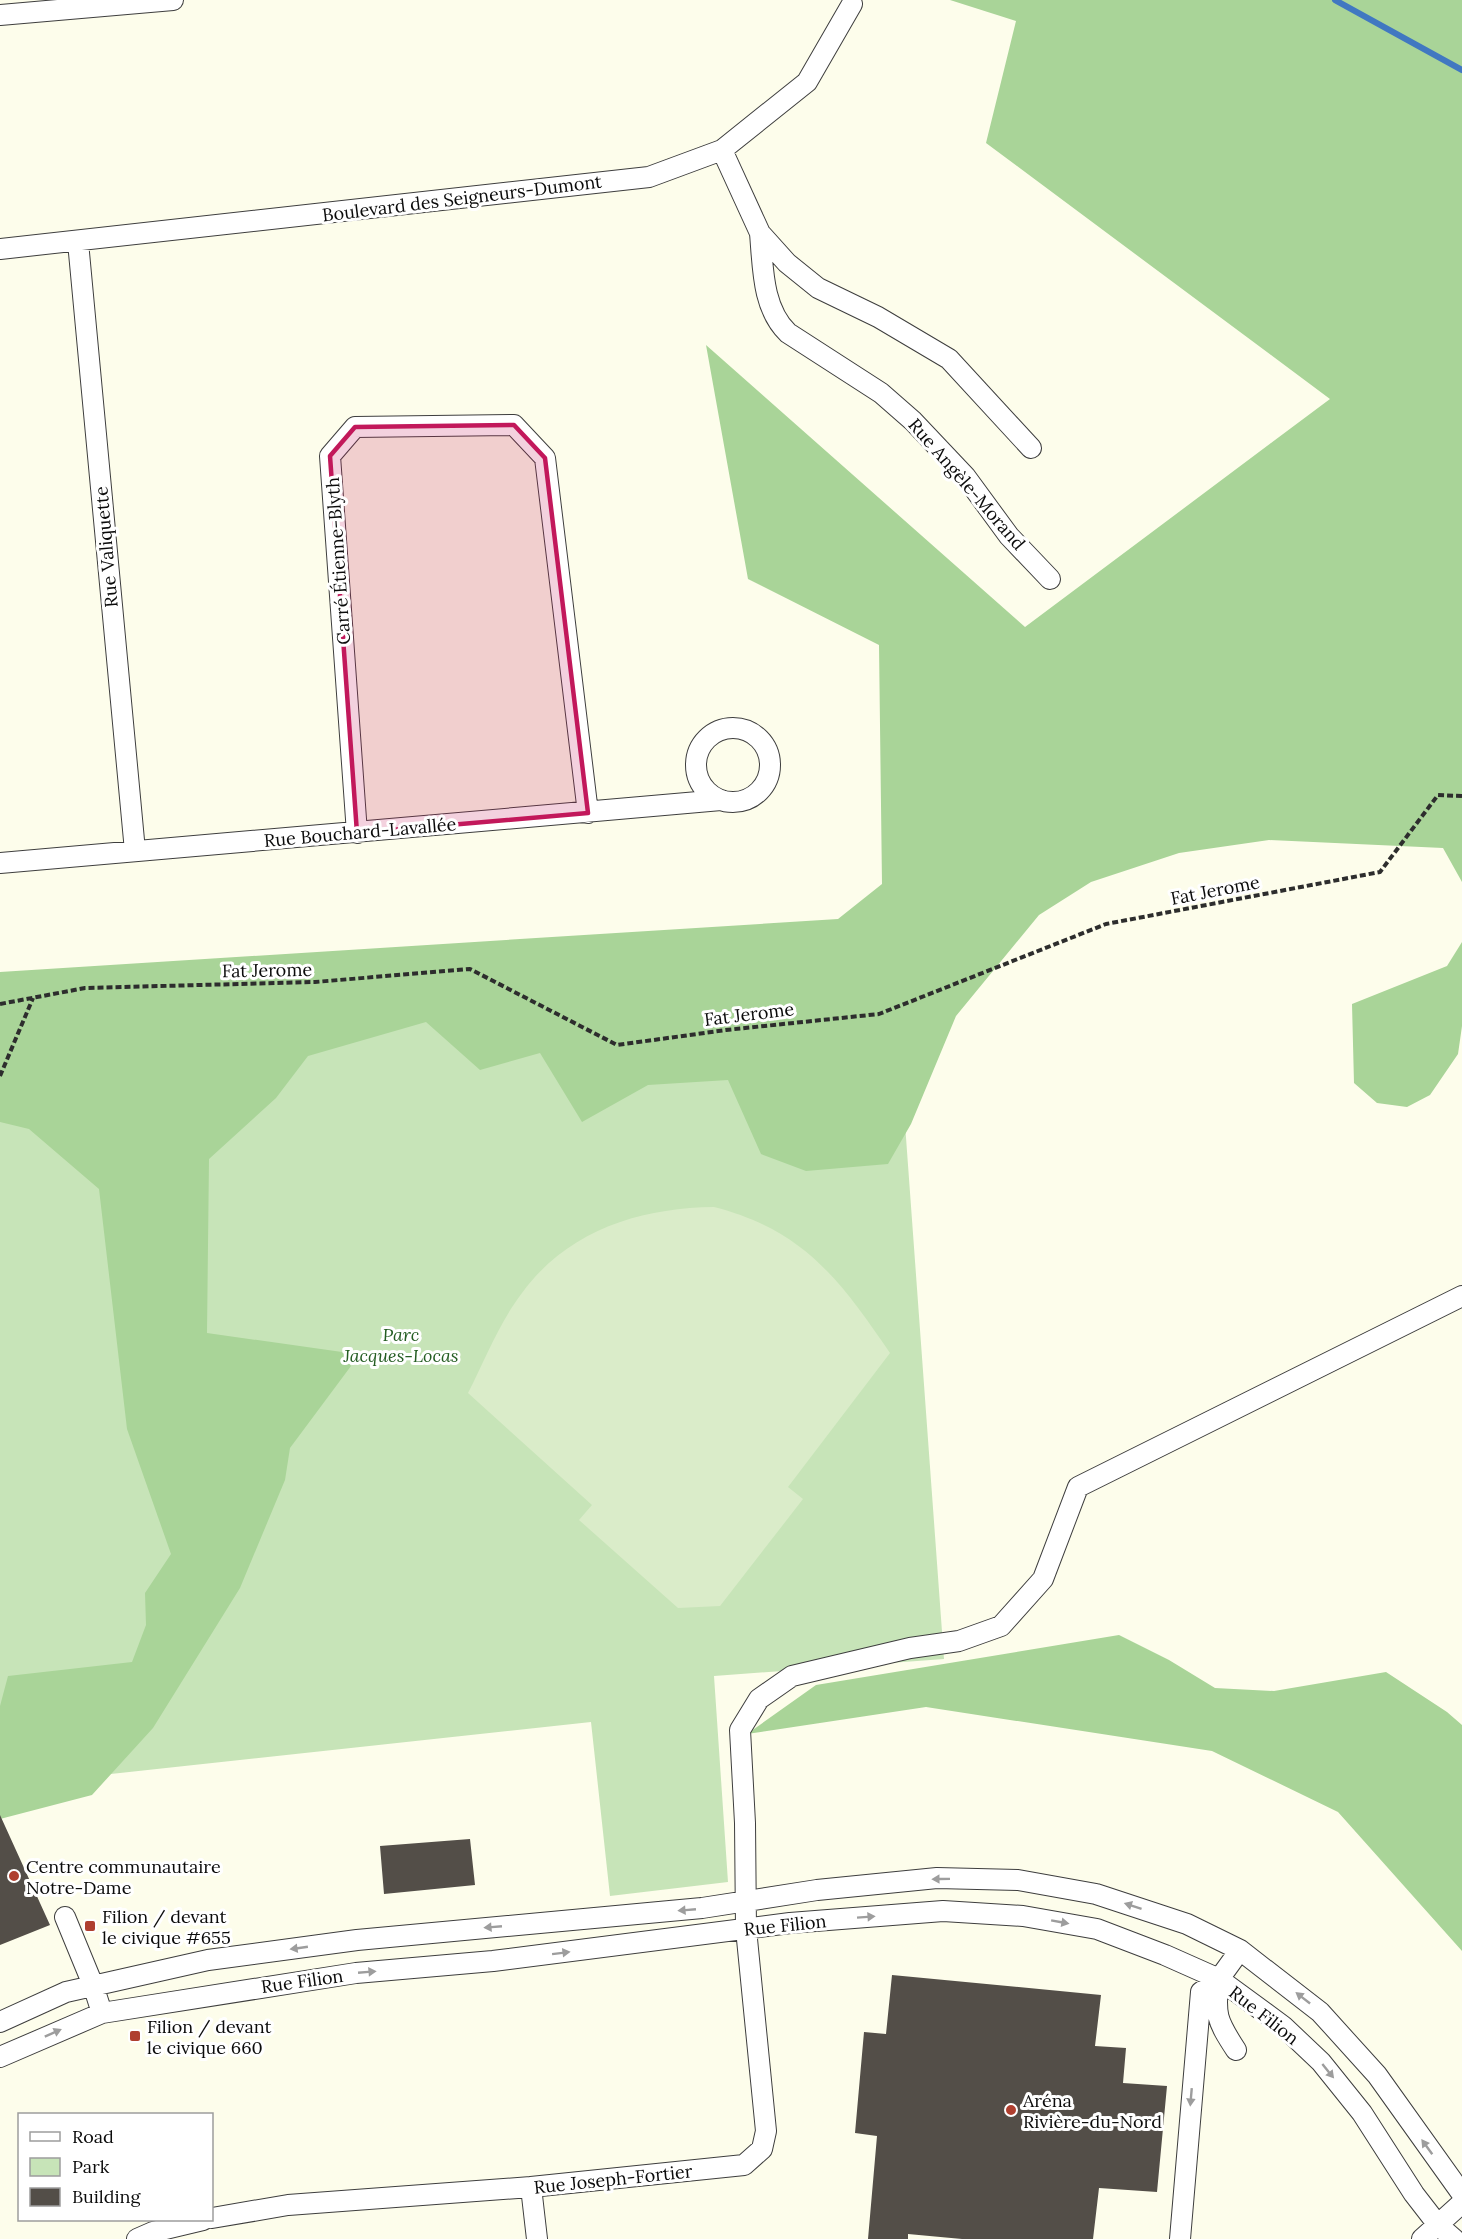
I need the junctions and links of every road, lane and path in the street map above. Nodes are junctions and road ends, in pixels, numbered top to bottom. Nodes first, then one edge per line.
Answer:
1 (173, 0) edge
2 (70, 4) edge
3 (852, 4) dead end
4 (0, 15) edge
5 (722, 150) junction
6 (759, 233) junction
7 (78, 242) junction
8 (0, 249) edge
9 (1030, 448) dead end
10 (1050, 579) dead end
11 (1462, 796) edge
12 (721, 800) dead end
13 (588, 813) junction
14 (357, 833) junction
15 (135, 851) junction
16 (0, 863) edge
17 (33, 998) junction
18 (0, 1004) edge
19 (0, 1076) edge
20 (1462, 1296) edge
21 (745, 1903) junction
22 (65, 1917) dead end
23 (746, 1929) junction
24 (1240, 1950) junction
25 (1219, 1979) junction
26 (93, 1985) junction
27 (102, 2013) junction
28 (0, 2022) edge
29 (1197, 2025) junction
30 (0, 2057) edge
31 (531, 2187) junction
32 (1462, 2194) edge
33 (1462, 2204) edge
34 (213, 2217) edge
35 (199, 2221) edge
36 (1438, 2224) junction
37 (137, 2239) edge
38 (537, 2239) edge
39 (1180, 2239) edge
40 (1422, 2239) edge
41 (1454, 2239) edge

1 - 2 street
2 - 4 street
3 - 5 street, Boulevard des Seigneurs-Dumont
5 - 6 street, Rue Angèle-Morand
5 - 7 street, Boulevard des Seigneurs-Dumont
6 - 9 street, Rue Angèle-Morand
6 - 10 street, Rue Angèle-Morand
7 - 8 street, Boulevard des Seigneurs-Dumont
7 - 15 street, Rue Valiquette
11 - 17 path, Fat Jerome
12 - 13 street, Rue Bouchard-Lavallée
13 - 14 street, Rue Bouchard-Lavallée
13 - 14 street, Carré Étienne-Blyth
14 - 15 street, Rue Bouchard-Lavallée
15 - 16 street, Rue Bouchard-Lavallée
17 - 18 path, Fat Jerome
17 - 19 path
20 - 21 street, Rue Joseph-Fortier
21 - 23 street, Rue Joseph-Fortier
24 -> 21 street, Rue Filion
21 -> 26 street, Rue Filion
22 - 26 street
23 -> 25 street, Rue Filion
27 -> 23 street, Rue Filion
23 - 31 street, Rue Joseph-Fortier
24 - 25 street
32 -> 24 street, Rue Filion
25 - 29 street
25 - 29 street
25 -> 36 street, Rue Filion
26 - 27 street
26 - 28 street, Rue Filion
30 -> 27 street, Rue Filion
29 -> 39 street
31 - 34 street, Rue Joseph-Fortier
31 - 38 street
33 - 36 street
35 - 37 street
36 - 40 street
36 - 41 street, Rue Filion

